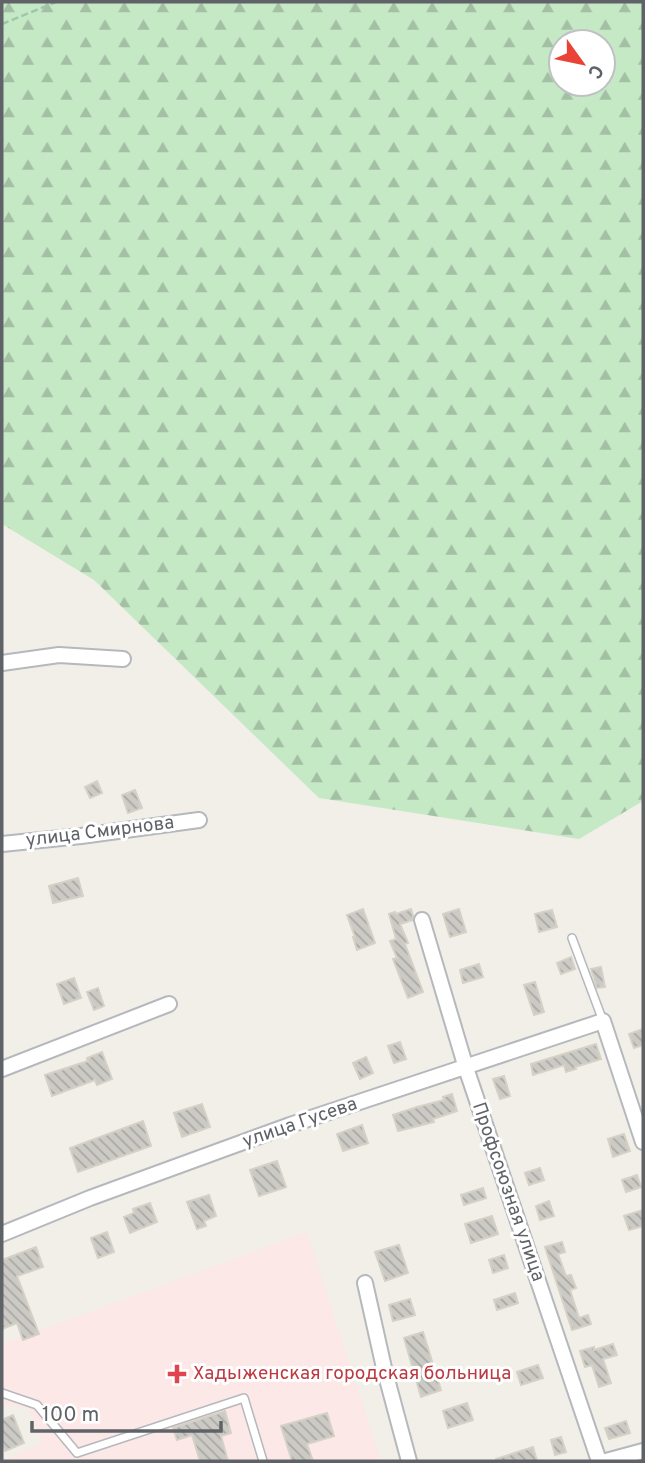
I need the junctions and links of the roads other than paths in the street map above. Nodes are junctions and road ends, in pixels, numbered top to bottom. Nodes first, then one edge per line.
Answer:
1 (123, 659) dead end
2 (2, 663) edge
3 (199, 820) dead end
4 (2, 844) edge
5 (422, 920) dead end
6 (572, 939) dead end
7 (169, 1004) dead end
8 (603, 1021) junction
9 (466, 1068) junction
10 (2, 1069) edge
11 (643, 1142) edge
12 (2, 1234) edge
13 (365, 1283) dead end
14 (2, 1393) edge
15 (643, 1451) edge
16 (263, 1461) edge
17 (409, 1461) edge
18 (599, 1461) edge
19 (606, 1461) edge

1 - 2 street
3 - 4 street, улица Смирнова
5 - 9 street, Профсоюзная улица
6 - 8 lane
7 - 10 street
8 - 9 street, улица Гусева
8 - 11 street
9 - 12 street, улица Гусева
9 - 18 street, Профсоюзная улица
13 - 17 street
14 - 16 lane
15 - 19 street

